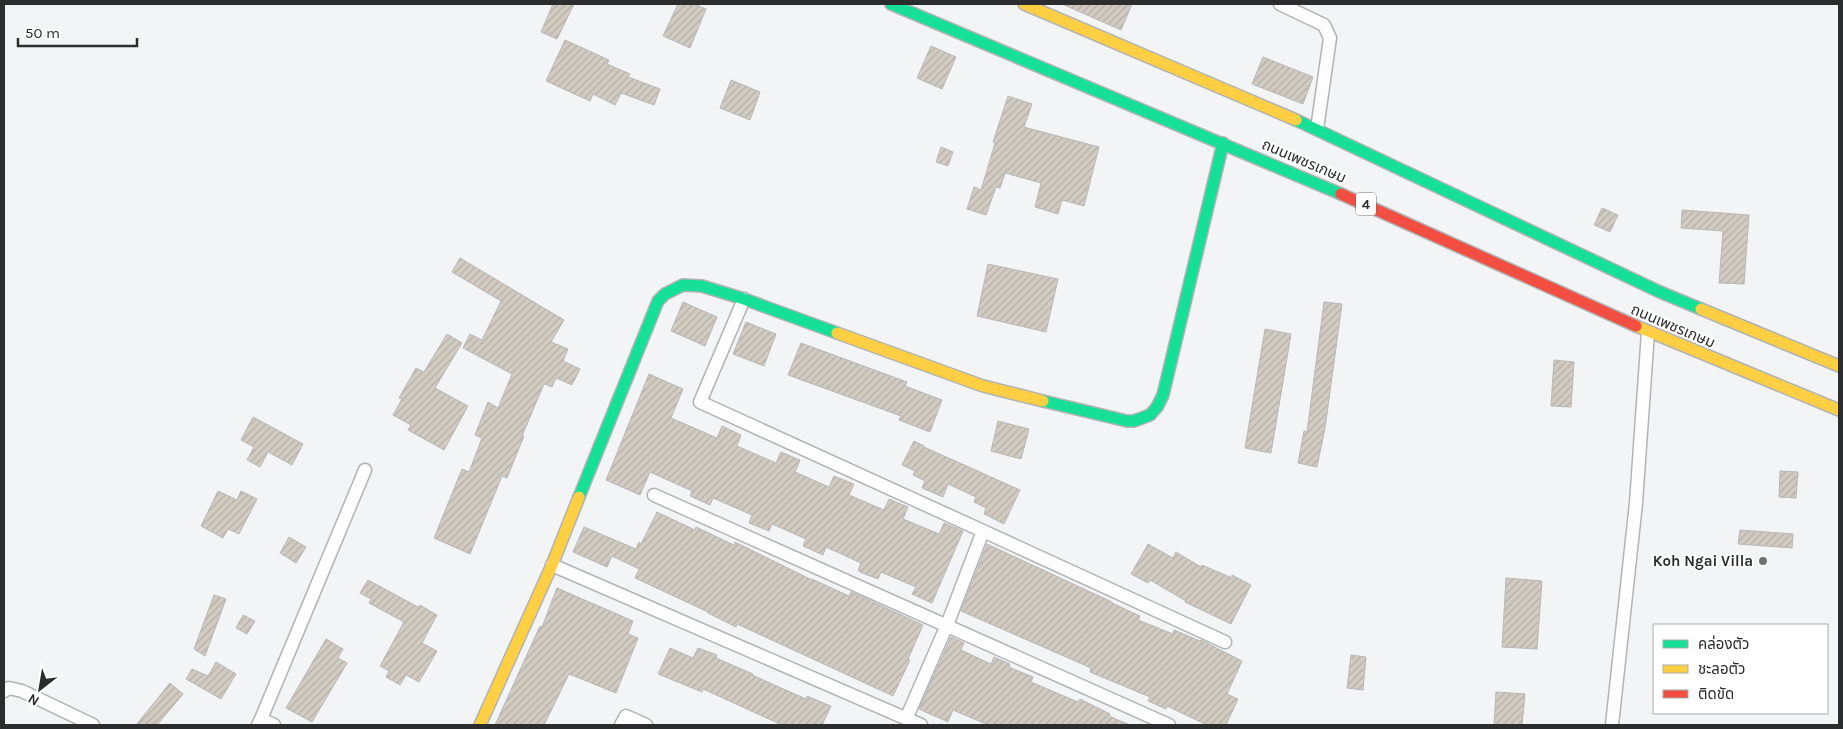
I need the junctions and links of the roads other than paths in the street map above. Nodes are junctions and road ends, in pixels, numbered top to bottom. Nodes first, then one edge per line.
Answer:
1 (891, 4) edge
2 (1024, 4) edge
3 (1280, 4) edge
4 (1317, 129) junction
5 (1223, 143) junction
6 (744, 299) junction
7 (1648, 332) junction
8 (1839, 366) edge
9 (1839, 410) edge
10 (365, 470) dead end
11 (654, 495) dead end
12 (983, 531) junction
13 (552, 565) junction
14 (947, 625) junction
15 (1225, 642) dead end
16 (4, 691) edge
17 (906, 719) junction
18 (259, 722) edge
19 (93, 725) edge
20 (274, 725) edge
21 (480, 725) edge
22 (621, 725) edge
23 (646, 725) edge
24 (921, 725) edge
25 (1169, 725) edge
26 (1612, 725) edge

1 - 5 main road, ถนนเพชรเกษม / 4
2 - 4 main road, ถนนเพชรเกษม
3 - 4 street
4 - 8 main road, ถนนเพชรเกษม
5 - 6 main road
5 - 7 main road, ถนนเพชรเกษม / 4
6 - 12 street
6 - 13 main road
7 - 9 main road, ถนนเพชรเกษม / 4
7 - 26 street
10 - 18 street
11 - 14 street
12 - 14 street
12 - 15 street
13 - 17 street
13 - 21 main road
14 - 17 street
14 - 25 street
16 - 19 street
17 - 24 street
18 - 20 street
22 - 23 street

